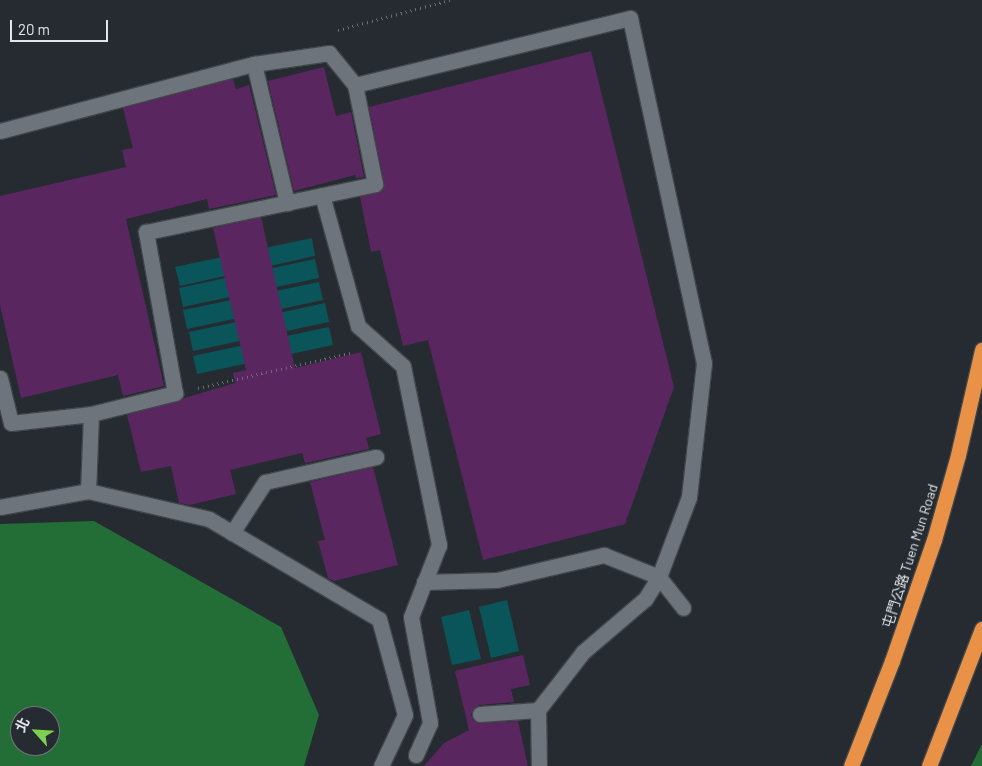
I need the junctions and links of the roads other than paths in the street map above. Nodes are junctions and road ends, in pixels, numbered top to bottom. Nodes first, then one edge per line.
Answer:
1 (254, 64) junction
2 (355, 85) junction
3 (0, 131) edge
4 (322, 196) junction
5 (287, 203) junction
6 (982, 350) edge
7 (0, 378) edge
8 (91, 414) junction
9 (376, 457) dead end
10 (88, 491) junction
11 (0, 507) edge
12 (232, 533) junction
13 (659, 577) junction
14 (424, 582) junction
15 (683, 608) dead end
16 (982, 629) edge
17 (538, 710) junction
18 (480, 714) dead end
19 (416, 755) dead end
20 (381, 766) edge
21 (539, 766) edge
22 (851, 766) edge
23 (929, 766) edge

1 - 2 lane
1 - 3 lane
1 - 5 lane
2 - 4 lane
2 - 13 lane
4 - 5 lane
4 - 14 lane
5 - 8 lane
6 - 22 highway, 屯門公路 Tuen Mun Road
7 - 8 lane
8 - 10 lane
9 - 12 lane
10 - 11 lane
10 - 12 lane
12 - 20 lane
13 - 14 lane
13 - 15 lane
13 - 17 lane
14 - 19 lane
16 - 23 highway
17 - 18 lane
17 - 21 lane

